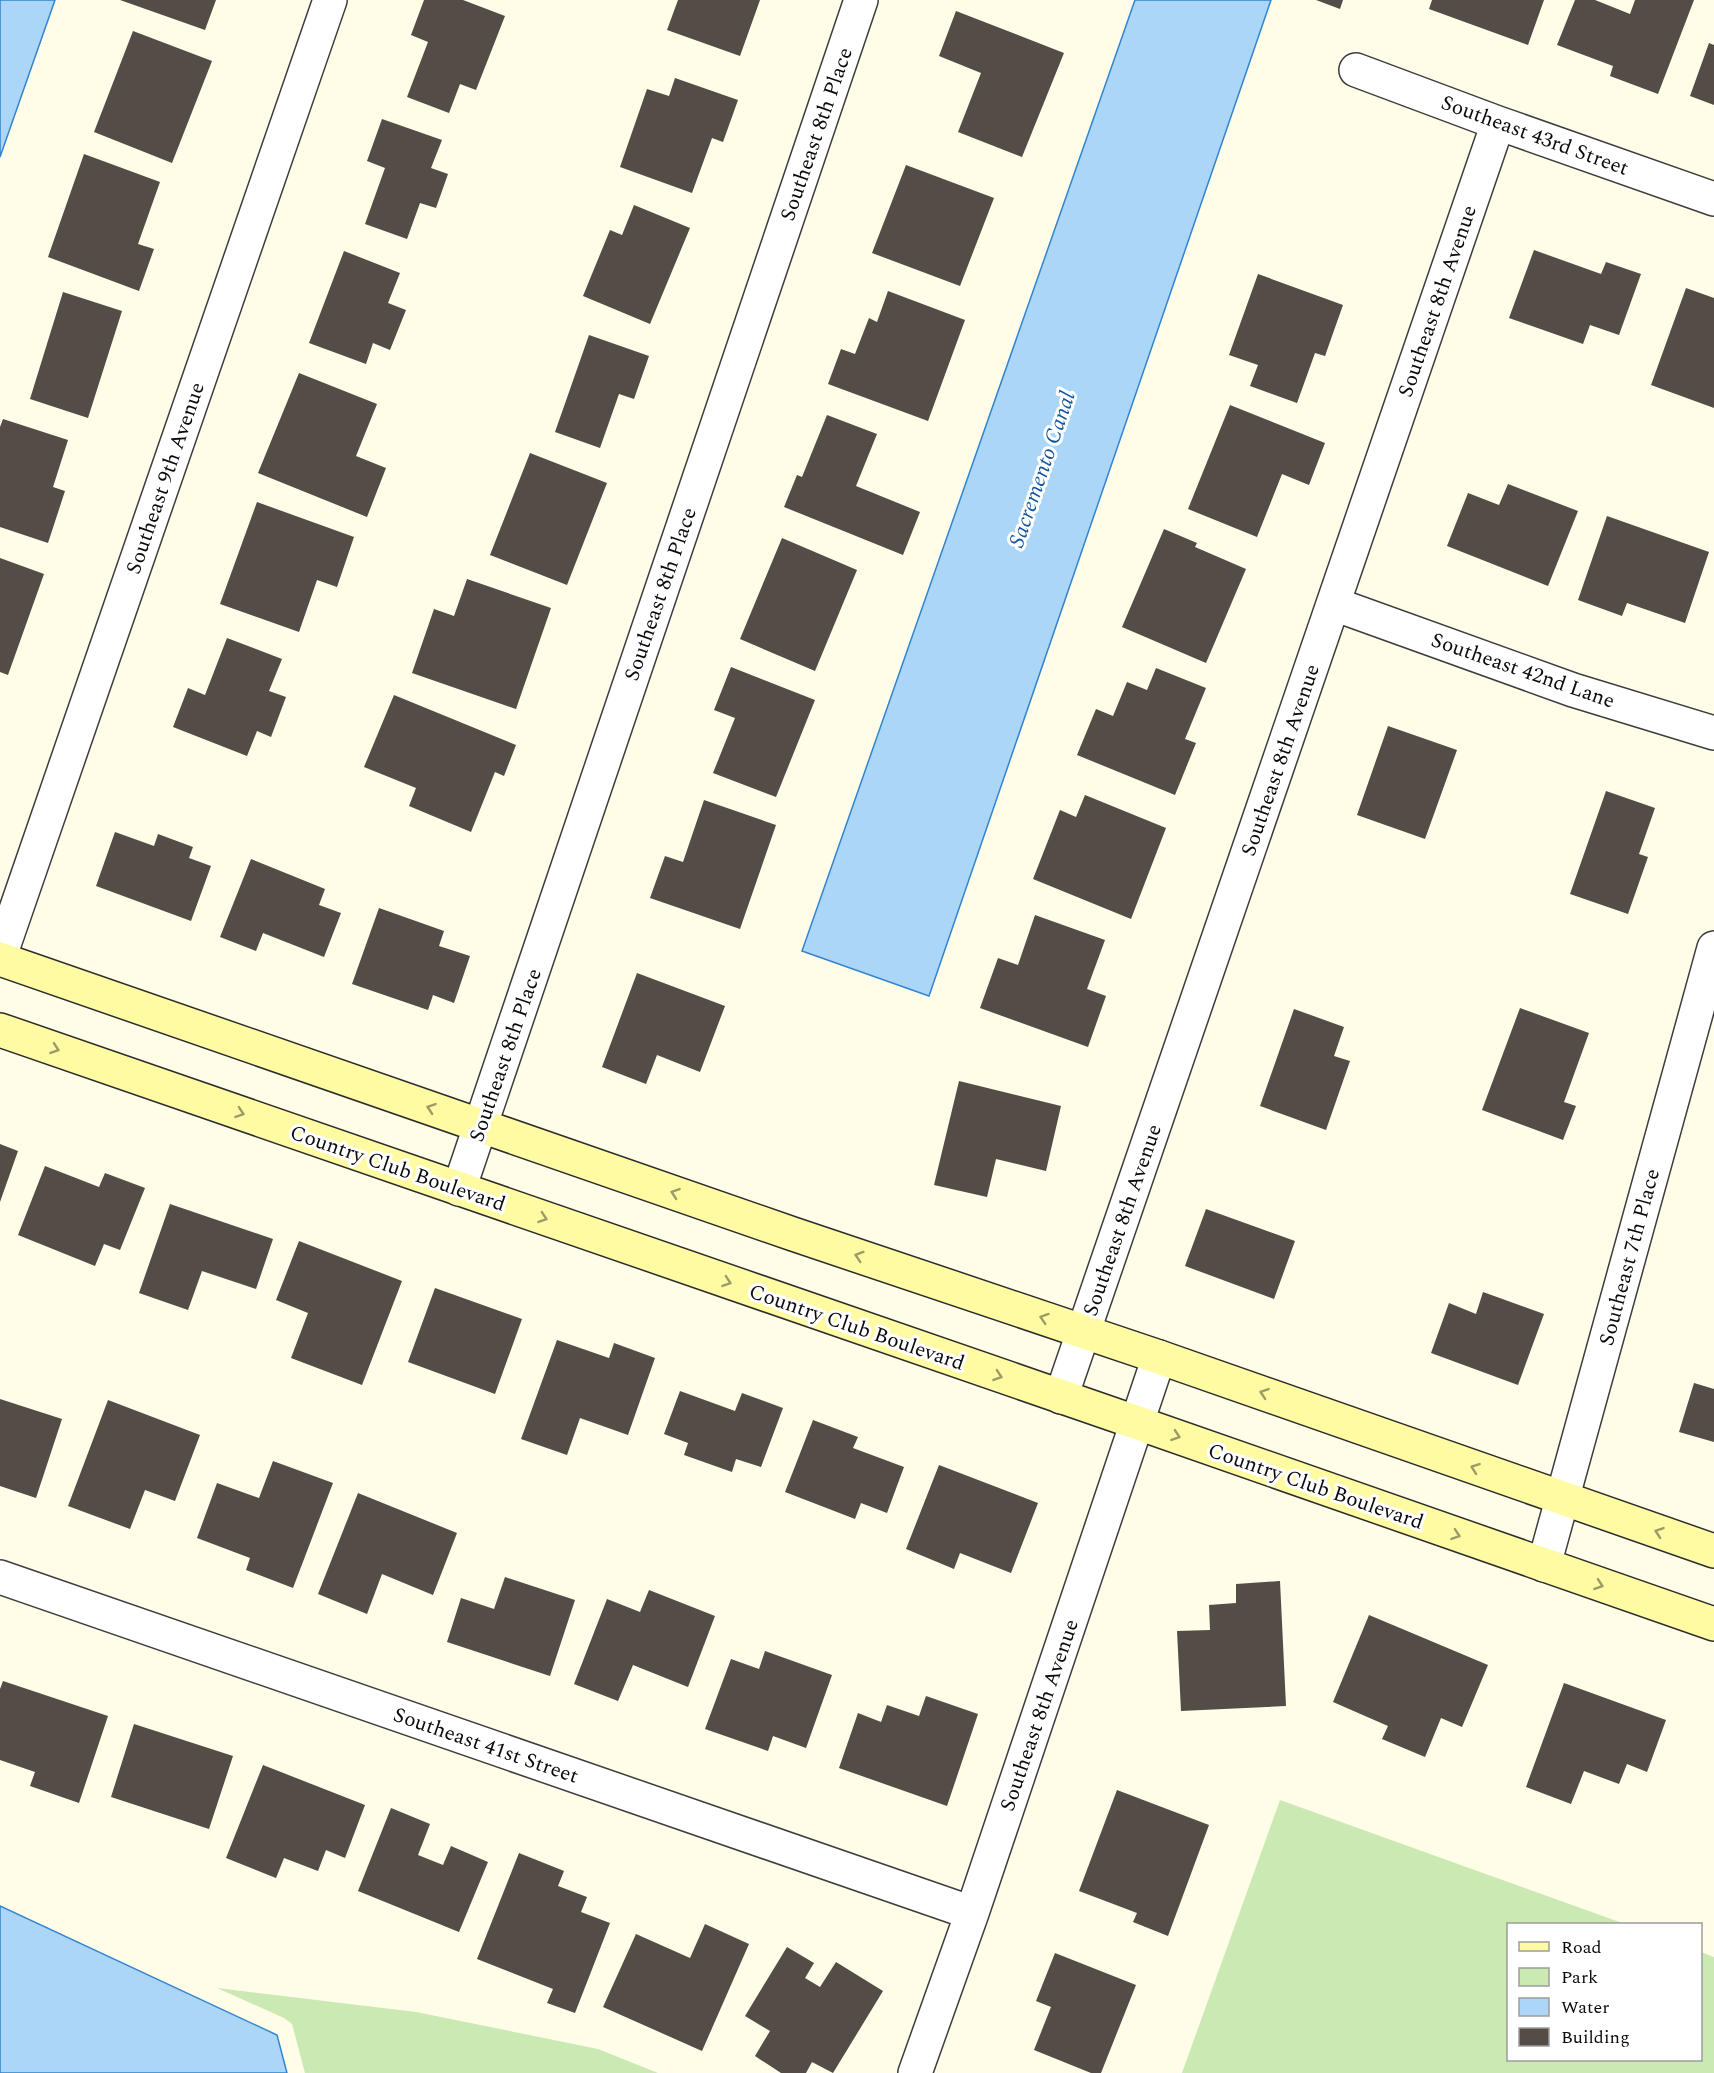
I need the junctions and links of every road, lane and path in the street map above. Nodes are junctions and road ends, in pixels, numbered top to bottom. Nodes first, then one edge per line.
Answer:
1 (330, 0) edge
2 (861, 0) edge
3 (1356, 70) dead end
4 (1498, 123) junction
5 (1714, 199) edge
6 (1334, 604) junction
7 (1714, 733) edge
8 (1714, 948) edge
9 (0, 957) edge
10 (0, 1030) edge
11 (481, 1125) junction
12 (459, 1189) junction
13 (1085, 1331) junction
14 (1160, 1357) junction
15 (1061, 1397) junction
16 (1138, 1423) junction
17 (1563, 1499) junction
18 (1714, 1551) edge
19 (1544, 1565) junction
20 (0, 1577) edge
21 (1714, 1624) edge
22 (972, 1913) junction
23 (915, 2073) edge

1 - 9 street, Southeast 9th Avenue
2 - 11 street, Southeast 8th Place
3 - 4 street, Southeast 43rd Street
4 - 5 street, Southeast 43rd Street
4 - 6 street, Southeast 8th Avenue
6 - 7 street, Southeast 42nd Lane
6 - 13 street, Southeast 8th Avenue
8 - 17 street, Southeast 7th Place
11 -> 9 main road
10 -> 12 main road, Country Club Boulevard
11 - 12 street, Southeast 8th Place
13 -> 11 main road
12 -> 15 main road, Country Club Boulevard
13 - 14 main road
13 - 15 street, Southeast 8th Avenue
14 - 16 street, Southeast 8th Avenue
17 -> 14 main road
15 - 16 main road, Country Club Boulevard
16 -> 19 main road, Country Club Boulevard
16 - 22 street, Southeast 8th Avenue
18 -> 17 main road
17 - 19 street, Southeast 7th Place
19 -> 21 main road, Country Club Boulevard
20 - 22 street, Southeast 41st Street
22 - 23 street, Southeast 8th Avenue

